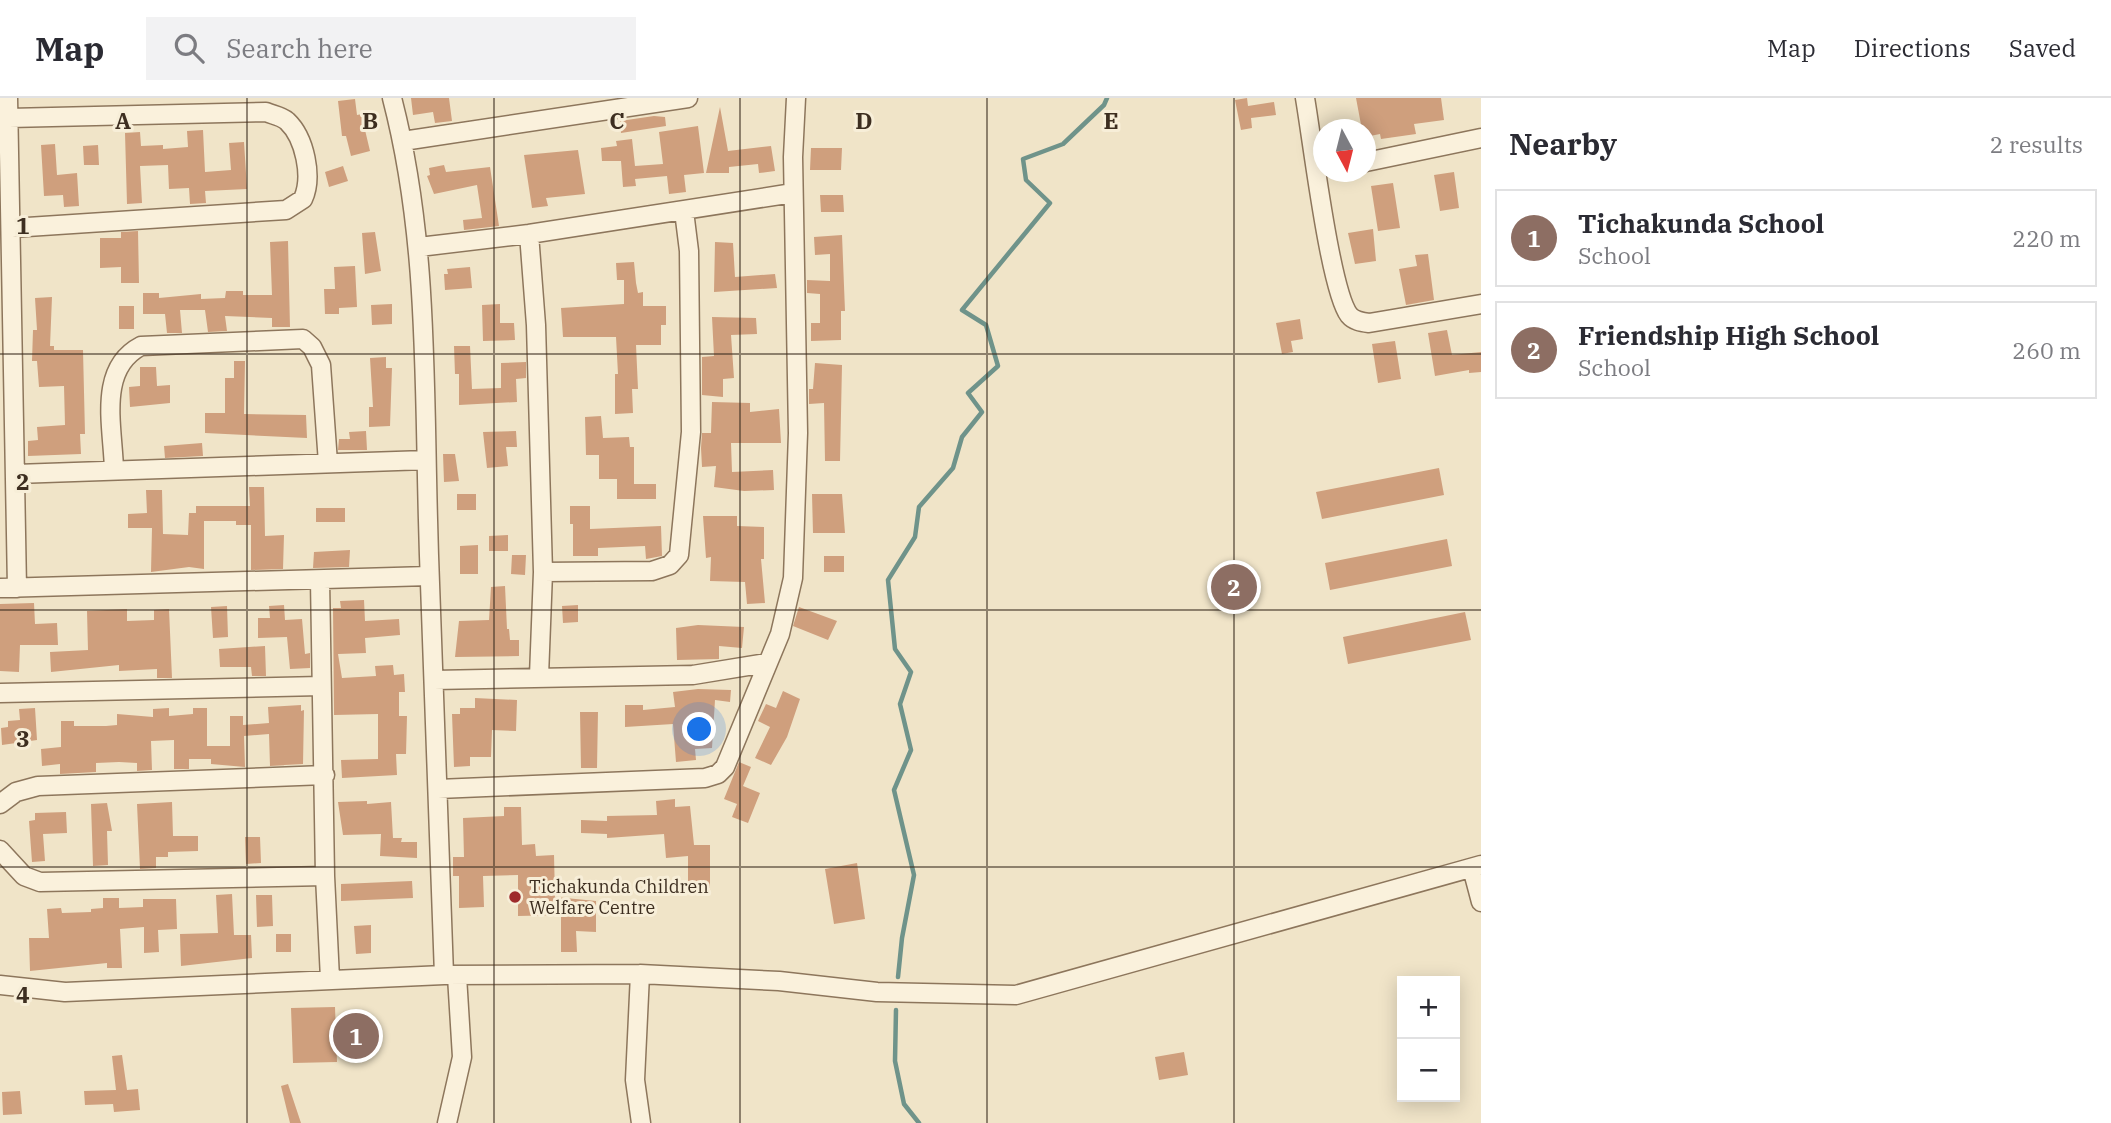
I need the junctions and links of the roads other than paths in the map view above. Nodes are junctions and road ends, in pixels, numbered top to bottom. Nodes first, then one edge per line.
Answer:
1 (8, 98) edge
2 (392, 98) edge
3 (688, 98) edge
4 (796, 98) edge
5 (1306, 98) edge
6 (9, 118) junction
7 (1313, 133) edge
8 (1481, 138) edge
9 (403, 141) junction
10 (1376, 160) edge
11 (1323, 182) edge
12 (793, 192) junction
13 (684, 211) junction
14 (12, 228) junction
15 (529, 234) junction
16 (419, 247) junction
17 (1481, 304) edge
18 (426, 460) junction
19 (327, 463) junction
20 (114, 470) junction
21 (16, 474) junction
22 (543, 572) junction
23 (429, 576) junction
24 (320, 580) junction
25 (8, 588) edge
26 (767, 663) junction
27 (539, 676) junction
28 (434, 680) junction
29 (321, 685) junction
30 (0, 693) edge
31 (325, 775) junction
32 (438, 789) junction
33 (0, 804) edge
34 (0, 850) edge
35 (1476, 867) edge
36 (325, 876) junction
37 (1481, 902) edge
38 (640, 974) junction
39 (451, 976) junction
40 (330, 979) junction
41 (0, 985) edge
42 (447, 1123) edge
43 (641, 1123) edge

1 - 6 street
2 - 9 street
3 - 9 street
4 - 12 street
5 - 7 street
6 - 14 street
6 - 14 street
8 - 10 street
9 - 16 street
11 - 17 street
12 - 13 street
12 - 26 street
13 - 15 street
13 - 22 street
14 - 21 street
15 - 16 street
15 - 22 street
16 - 18 street
18 - 19 street
18 - 23 street
19 - 20 street
19 - 20 street
20 - 21 street
21 - 25 street
22 - 27 street
23 - 24 street
23 - 28 street
24 - 25 street
24 - 29 street
26 - 27 street
26 - 32 street
27 - 28 street
28 - 32 street
29 - 30 street
29 - 31 street
31 - 33 street
31 - 36 street
32 - 39 street
34 - 36 street
35 - 37 street
35 - 38 street
36 - 40 street
38 - 39 street
38 - 43 street
39 - 40 street
39 - 42 street
40 - 41 street

